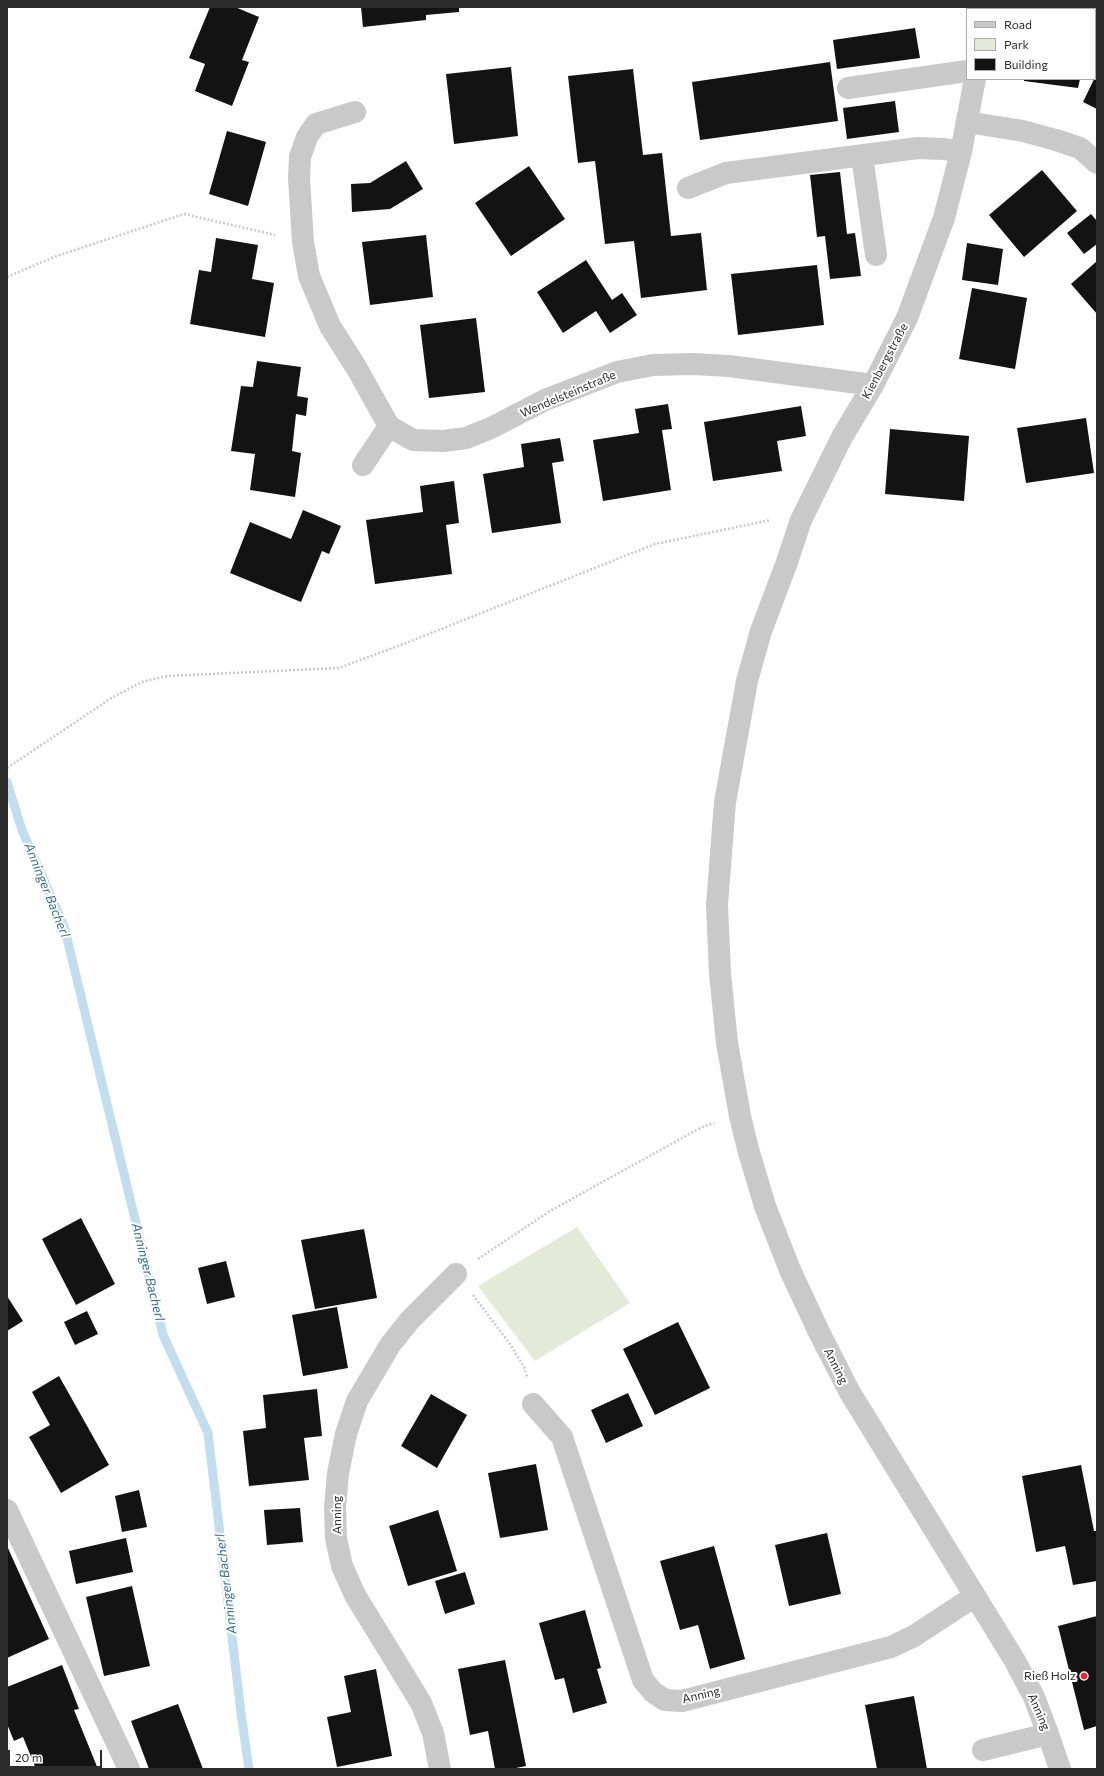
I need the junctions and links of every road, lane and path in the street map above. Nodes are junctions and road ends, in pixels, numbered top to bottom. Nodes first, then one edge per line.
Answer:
1 (966, 71) edge
2 (975, 80) edge
3 (848, 88) dead end
4 (354, 112) dead end
5 (967, 122) junction
6 (961, 152) junction
7 (862, 156) junction
8 (1097, 164) edge
9 (688, 188) dead end
10 (303, 242) junction
11 (876, 255) dead end
12 (7, 277) edge
13 (873, 384) junction
14 (388, 426) junction
15 (363, 465) dead end
16 (801, 520) junction
17 (787, 562) joint
18 (9, 767) edge
19 (740, 1116) junction
20 (456, 1274) junction
21 (533, 1404) joint
22 (7, 1510) edge
23 (975, 1596) junction
24 (1048, 1734) junction
25 (983, 1750) dead end
26 (129, 1769) edge
27 (440, 1769) edge
28 (1060, 1769) edge

1 - 3 street
2 - 5 street, Kienbergstraße
4 - 10 street
5 - 6 street, Kienbergstraße
5 - 8 street
6 - 7 street
6 - 13 street, Kienbergstraße
7 - 9 street
7 - 11 street
10 - 12 path
10 - 14 street
13 - 14 street, Wendelsteinstraße
13 - 16 street, Kienbergstraße
14 - 15 street
16 - 17 street, Kienbergstraße
16 - 18 path
17 - 19 street, Anning
19 - 20 path
19 - 23 street, Anning
20 - 21 path
20 - 27 street, Anning
21 - 23 street, Anning
22 - 26 street
23 - 24 street, Anning
24 - 25 street
24 - 28 street, Anning

